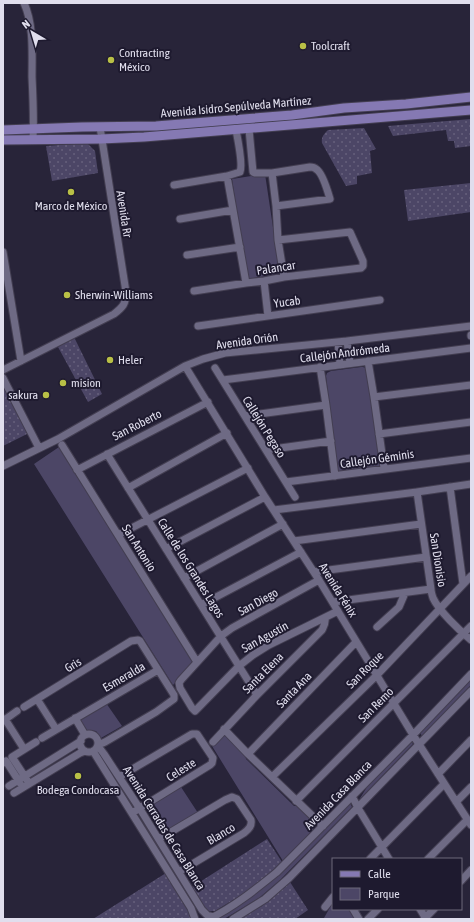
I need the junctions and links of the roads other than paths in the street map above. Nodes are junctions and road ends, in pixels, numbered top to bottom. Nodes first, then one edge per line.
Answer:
1 (24, 3) edge
2 (471, 97) edge
3 (396, 105) junction
4 (471, 110) edge
5 (376, 118) junction
6 (100, 127) junction
7 (34, 129) junction
8 (249, 129) junction
9 (3, 130) edge
10 (236, 130) junction
11 (33, 139) junction
12 (101, 139) junction
13 (3, 140) edge
14 (272, 172) junction
15 (227, 176) junction
16 (174, 185) dead end
17 (276, 206) junction
18 (233, 210) junction
19 (180, 219) dead end
20 (278, 240) junction
21 (240, 247) junction
22 (3, 252) edge
23 (187, 255) dead end
24 (284, 277) junction
25 (264, 281) junction
26 (246, 283) junction
27 (194, 291) dead end
28 (380, 300) dead end
29 (268, 316) junction
30 (198, 326) dead end
31 (471, 326) edge
32 (347, 341) junction
33 (338, 342) junction
34 (471, 348) edge
35 (21, 361) junction
36 (368, 361) junction
37 (350, 363) junction
38 (340, 364) junction
39 (185, 366) junction
40 (320, 367) junction
41 (215, 368) dead end
42 (3, 370) edge
43 (3, 378) edge
44 (222, 380) junction
45 (471, 385) edge
46 (374, 397) junction
47 (208, 402) junction
48 (326, 405) junction
49 (244, 416) junction
50 (471, 422) edge
51 (227, 433) junction
52 (379, 434) junction
53 (331, 441) junction
54 (62, 445) dead end
55 (39, 448) junction
56 (266, 450) junction
57 (106, 454) junction
58 (471, 458) edge
59 (3, 466) edge
60 (248, 468) junction
61 (384, 468) junction
62 (77, 470) junction
63 (335, 476) junction
64 (286, 482) junction
65 (471, 484) edge
66 (450, 487) junction
67 (128, 488) junction
68 (416, 492) junction
69 (265, 497) junction
70 (295, 497) dead end
71 (274, 510) junction
72 (148, 519) junction
73 (283, 524) junction
74 (421, 524) junction
75 (118, 535) junction
76 (294, 541) junction
77 (166, 549) junction
78 (301, 552) junction
79 (426, 557) junction
80 (314, 572) junction
81 (471, 576) edge
82 (184, 578) junction
83 (319, 580) junction
84 (463, 584) junction
85 (431, 589) junction
86 (405, 593) junction
87 (333, 602) junction
88 (201, 605) junction
89 (440, 608) junction
90 (338, 611) junction
91 (325, 618) junction
92 (471, 626) edge
93 (377, 627) dead end
94 (463, 634) junction
95 (221, 636) junction
96 (471, 640) edge
97 (356, 642) junction
98 (197, 662) junction
99 (238, 666) junction
100 (158, 670) junction
101 (471, 674) edge
102 (377, 675) junction
103 (471, 691) edge
104 (257, 695) junction
105 (37, 699) junction
106 (394, 703) junction
107 (195, 711) joint
108 (75, 718) junction
109 (4, 720) edge
110 (224, 729) junction
111 (56, 730) junction
112 (413, 734) junction
113 (86, 735) junction
114 (471, 740) edge
115 (81, 741) junction
116 (212, 742) dead end
117 (419, 743) junction
118 (96, 747) junction
119 (24, 749) junction
120 (85, 751) junction
121 (248, 754) junction
122 (7, 760) edge
123 (105, 763) junction
124 (438, 774) junction
125 (122, 775) junction
126 (272, 777) junction
127 (21, 778) junction
128 (444, 784) junction
129 (9, 786) dead end
130 (26, 786) junction
131 (471, 787) edge
132 (14, 793) dead end
133 (352, 796) junction
134 (296, 801) junction
135 (456, 802) junction
136 (142, 807) junction
137 (358, 808) junction
138 (132, 813) junction
139 (469, 823) edge
140 (150, 826) junction
141 (323, 826) junction
142 (143, 831) junction
143 (161, 837) junction
144 (382, 847) junction
145 (371, 858) edge
146 (388, 858) edge
147 (429, 858) edge
148 (182, 870) junction
149 (471, 870) edge
150 (462, 880) edge
151 (188, 887) junction
152 (181, 892) junction
153 (332, 897) edge
154 (198, 904) junction
155 (325, 907) dead end
156 (191, 908) junction
157 (354, 910) edge
158 (377, 910) edge
159 (433, 910) edge
160 (212, 918) edge
161 (425, 918) edge
162 (195, 919) edge
163 (233, 919) edge
164 (360, 919) edge
165 (368, 919) edge

1 - 7 street
2 - 3 main road, Avenida Isidro Sepúlveda Martínez
3 - 5 main road
3 - 6 main road, Avenida Isidro Sepúlveda Martínez
4 - 5 main road, Avenida Isidro Sepúlveda Martínez
5 - 8 main road, Avenida Isidro Sepúlveda Martínez
6 - 7 main road, Avenida Isidro Sepúlveda Martínez
6 - 12 street, Avenida Rr
7 - 9 main road, Avenida Isidro Sepúlveda Martínez
7 - 11 street
8 - 10 main road, Avenida Isidro Sepúlveda Martínez
8 - 14 street
10 - 12 main road, Avenida Isidro Sepúlveda Martínez
10 - 15 street
11 - 12 main road, Avenida Isidro Sepúlveda Martínez
11 - 13 main road, Avenida Isidro Sepúlveda Martínez
12 - 35 street, Avenida Rr
14 - 17 street
14 - 17 street
15 - 16 street
15 - 18 street
17 - 20 street
18 - 19 street
18 - 21 street
20 - 24 street
20 - 24 street, Palancar
21 - 23 street
21 - 26 street
22 - 35 street
24 - 25 street, Palancar
25 - 26 street, Palancar
25 - 29 street
26 - 27 street, Palancar
28 - 29 street, Yucab
29 - 30 street, Yucab
31 - 32 street, Avenida Orión
32 - 33 street, Avenida Orión
32 - 37 street
33 - 38 street
33 - 39 street, Avenida Orión
34 - 36 street, Callejón Andrómeda
35 - 42 street
36 - 37 street, Callejón Andrómeda
36 - 46 street
37 - 38 street, Callejón Andrómeda
38 - 40 street, Callejón Andrómeda
39 - 47 street, Avenida Fénix
39 - 55 street, Avenida Orión
40 - 44 street, Callejón Andrómeda
40 - 48 street
41 - 44 street, Callejón Pegaso
43 - 55 street
44 - 49 street, Callejón Pegaso
45 - 46 street
46 - 52 street
47 - 51 street, Avenida Fénix
47 - 57 street, San Roberto
48 - 49 street
48 - 53 street
49 - 56 street, Callejón Pegaso
50 - 52 street
51 - 60 street, Avenida Fénix
51 - 67 street
52 - 61 street
53 - 56 street
53 - 63 street
54 - 62 street, San Antonio
55 - 59 street, Avenida Orión
56 - 64 street, Callejón Pegaso
57 - 62 street, San Roberto
57 - 67 street, Calle de los Grandes Lagos
58 - 61 street, Callejón Géminis
60 - 69 street, Avenida Fénix
60 - 72 street
61 - 63 street, Callejón Géminis
62 - 75 street, San Antonio
63 - 64 street, Callejón Géminis
64 - 70 street, Callejón Pegaso
65 - 66 street
66 - 68 street
66 - 84 street
67 - 72 street, Calle de los Grandes Lagos
68 - 71 street
68 - 74 street, San Dionisio
69 - 71 street, Avenida Fénix
69 - 77 street
71 - 73 street, Avenida Fénix
72 - 75 street
72 - 77 street, Calle de los Grandes Lagos
73 - 76 street, Avenida Fénix
73 - 82 street
74 - 76 street
74 - 79 street, San Dionisio
75 - 98 street, San Antonio
76 - 78 street, Avenida Fénix
77 - 82 street, Calle de los Grandes Lagos
78 - 80 street, Avenida Fénix
78 - 88 street
79 - 80 street
79 - 85 street, San Dionisio
80 - 83 street, Avenida Fénix
81 - 84 street, San Roque
82 - 88 street, Calle de los Grandes Lagos
83 - 87 street, Avenida Fénix
83 - 95 street, San Diego
84 - 89 street, San Roque
85 - 86 street
85 - 89 street, San Dionisio
86 - 87 street
86 - 93 street
87 - 90 street, Avenida Fénix
88 - 95 street, Calle de los Grandes Lagos
89 - 94 street, San Dionisio
89 - 102 street, San Roque
90 - 91 street, San Agustín
90 - 97 street, Avenida Fénix
91 - 99 street, San Agustín
91 - 104 street, Santa Elena
92 - 94 street, San Remo
94 - 96 street, San Dionisio
94 - 106 street, San Remo
95 - 98 street, San Diego
95 - 99 street, Calle de los Grandes Lagos
97 - 102 street, Avenida Fénix
97 - 121 street, Santa Ana
98 - 107 street, San Diego
99 - 104 street, Calle de los Grandes Lagos
99 - 107 street, San Agustín
100 - 105 street, Gris
100 - 108 street, Esmeralda
100 - 118 street, Esmeralda
101 - 112 street, Avenida Casa Blanca
102 - 106 street, Avenida Fénix
102 - 126 street, San Roque
103 - 117 street, Avenida Casa Blanca
104 - 110 street, Santa Elena
105 - 109 street, Gris
105 - 111 street
106 - 112 street, Avenida Fénix
106 - 134 street, San Remo
108 - 111 street
108 - 113 street
109 - 119 street
110 - 116 street, Santa Elena
110 - 121 street
111 - 119 street
112 - 117 street, Avenida Fénix
112 - 133 street, Avenida Casa Blanca
113 - 115 street
113 - 118 street
114 - 124 street
115 - 120 street
115 - 127 street
117 - 124 street, Avenida Fénix
117 - 137 street, Avenida Casa Blanca
118 - 120 street
118 - 123 street, Avenida Cerradas de Casa Blanca
119 - 122 street
120 - 130 street
121 - 126 street
122 - 127 street
123 - 125 street, Avenida Cerradas de Casa Blanca
123 - 138 street, Avenida Cerradas de Casa Blanca
124 - 128 street, Avenida Fénix
125 - 136 street, Avenida Cerradas de Casa Blanca
125 - 136 street, Celeste
126 - 134 street
127 - 129 street
127 - 130 street
128 - 135 street, Avenida Fénix
128 - 144 street
130 - 132 street
131 - 135 street
133 - 137 street
133 - 141 street, Avenida Casa Blanca
134 - 141 street
135 - 139 street, Avenida Fénix
136 - 138 street
136 - 140 street, Avenida Cerradas de Casa Blanca
137 - 144 street
137 - 163 street, Avenida Casa Blanca
138 - 142 street, Avenida Cerradas de Casa Blanca
139 - 147 street
140 - 142 street
140 - 143 street, Avenida Cerradas de Casa Blanca
141 - 160 street, Avenida Casa Blanca
142 - 152 street, Avenida Cerradas de Casa Blanca
143 - 148 street, Avenida Cerradas de Casa Blanca
143 - 148 street, Blanco
144 - 145 street
144 - 146 street
148 - 151 street, Avenida Cerradas de Casa Blanca
149 - 150 street
151 - 152 street
151 - 154 street, Avenida Cerradas de Casa Blanca
152 - 156 street, Avenida Cerradas de Casa Blanca
153 - 155 street
154 - 156 street
154 - 160 street, Avenida Cerradas de Casa Blanca
156 - 162 street, Avenida Cerradas de Casa Blanca
157 - 164 street
158 - 165 street
159 - 161 street

